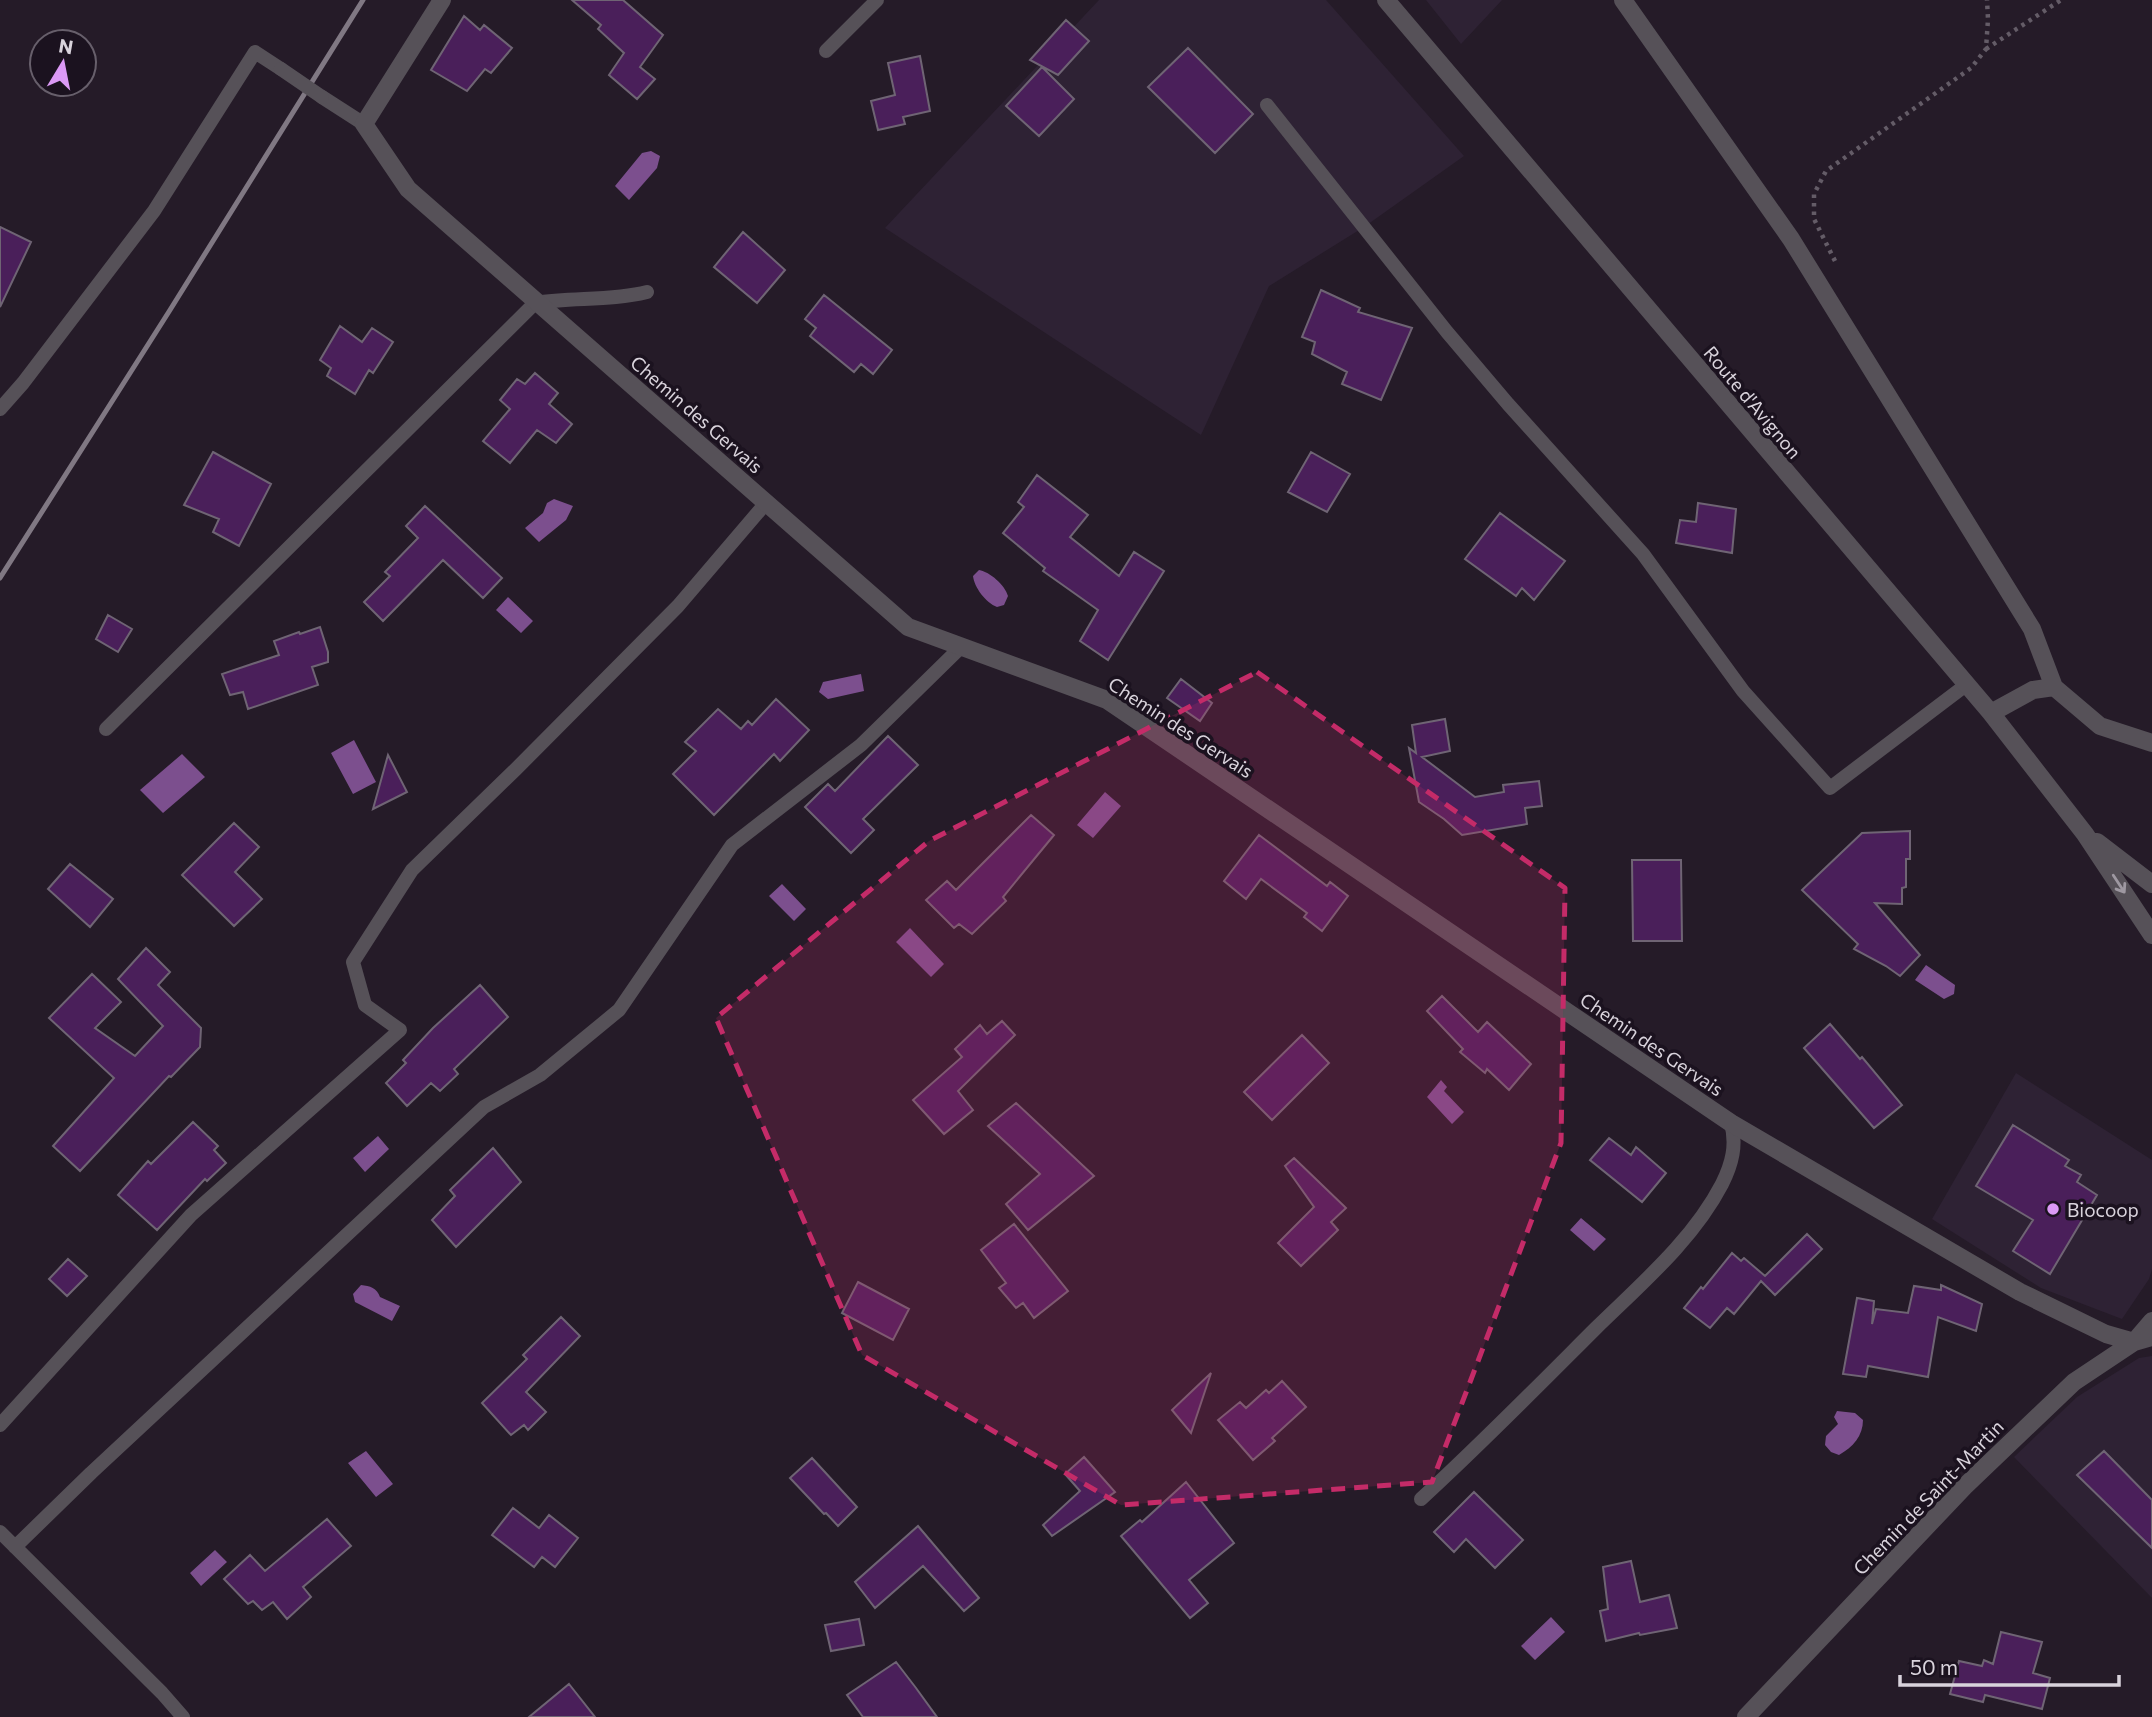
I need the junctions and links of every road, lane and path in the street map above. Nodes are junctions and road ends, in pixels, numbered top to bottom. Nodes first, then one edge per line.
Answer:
1 (442, 0) edge
2 (877, 0) edge
3 (1386, 0) edge
4 (1623, 0) edge
5 (1987, 0) edge
6 (2061, 0) edge
7 (1986, 49) junction
8 (826, 51) dead end
9 (1267, 105) dead end
10 (364, 124) junction
11 (1838, 269) dead end
12 (647, 292) dead end
13 (535, 303) junction
14 (0, 409) edge
15 (766, 503) junction
16 (961, 647) junction
17 (1966, 685) junction
18 (2054, 687) junction
19 (1991, 713) junction
20 (107, 729) dead end
21 (2152, 743) edge
22 (2085, 834) junction
23 (2152, 884) edge
24 (2152, 935) edge
25 (1731, 1123) junction
26 (2152, 1321) edge
27 (2143, 1339) edge
28 (0, 1425) edge
29 (1421, 1499) dead end
30 (0, 1532) edge
31 (15, 1547) junction
32 (183, 1717) edge
33 (1746, 1717) edge

1 - 10 street
2 - 8 lane
3 - 17 street, Route d'Avignon
4 - 18 street
5 - 7 path
6 - 7 path
7 - 11 path
9 - 17 lane
10 - 13 street, Chemin des Gervais
10 - 14 lane, bridge
12 - 13 lane
13 - 15 street, Chemin des Gervais
13 - 20 lane
15 - 16 street, Chemin des Gervais
15 - 28 lane
16 - 25 street, Chemin des Gervais
16 - 31 lane
17 - 19 street, Route d'Avignon
18 - 19 street
18 - 21 street
19 - 22 street, Route d'Avignon
22 - 23 street
22 -> 24 street
25 - 27 street, Chemin des Gervais
25 - 29 lane
26 - 27 street, Chemin de Saint-Martin
27 - 33 street, Chemin de Saint-Martin
30 - 31 lane
31 - 32 lane

